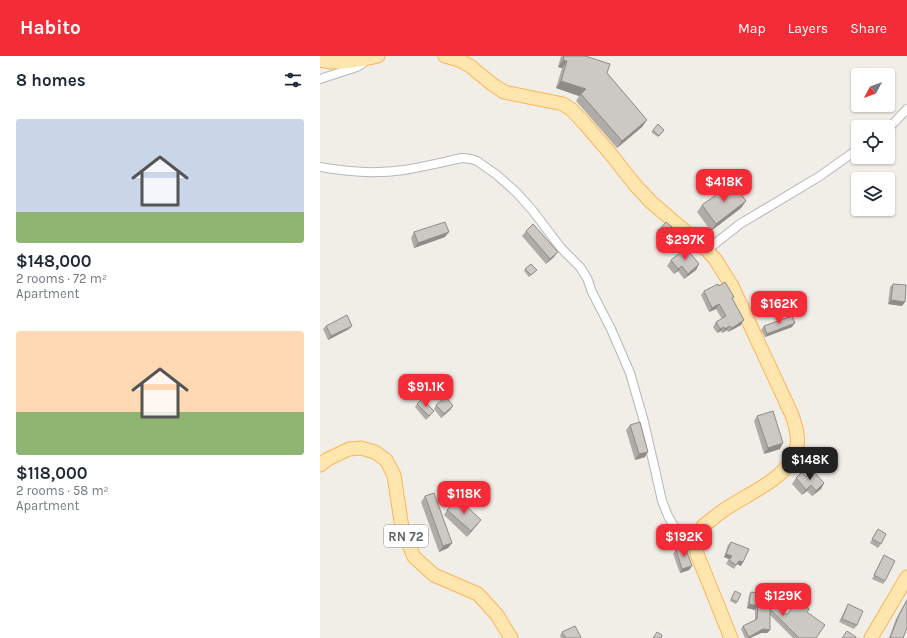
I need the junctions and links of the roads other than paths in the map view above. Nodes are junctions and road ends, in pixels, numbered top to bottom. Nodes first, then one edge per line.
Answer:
1 (378, 56) edge
2 (445, 56) edge
3 (365, 59) junction
4 (320, 60) edge
5 (320, 79) edge
6 (907, 109) edge
7 (895, 122) edge
8 (851, 154) edge
9 (320, 167) edge
10 (707, 250) junction
11 (320, 465) edge
12 (696, 546) junction
13 (907, 578) edge
14 (511, 638) edge
15 (731, 638) edge
16 (871, 638) edge

1 - 3 main road
2 - 10 main road
3 - 4 main road
3 - 5 street
6 - 7 street
8 - 10 street
9 - 12 street
10 - 12 main road
11 - 14 main road, RN 72
12 - 15 main road
13 - 16 main road

